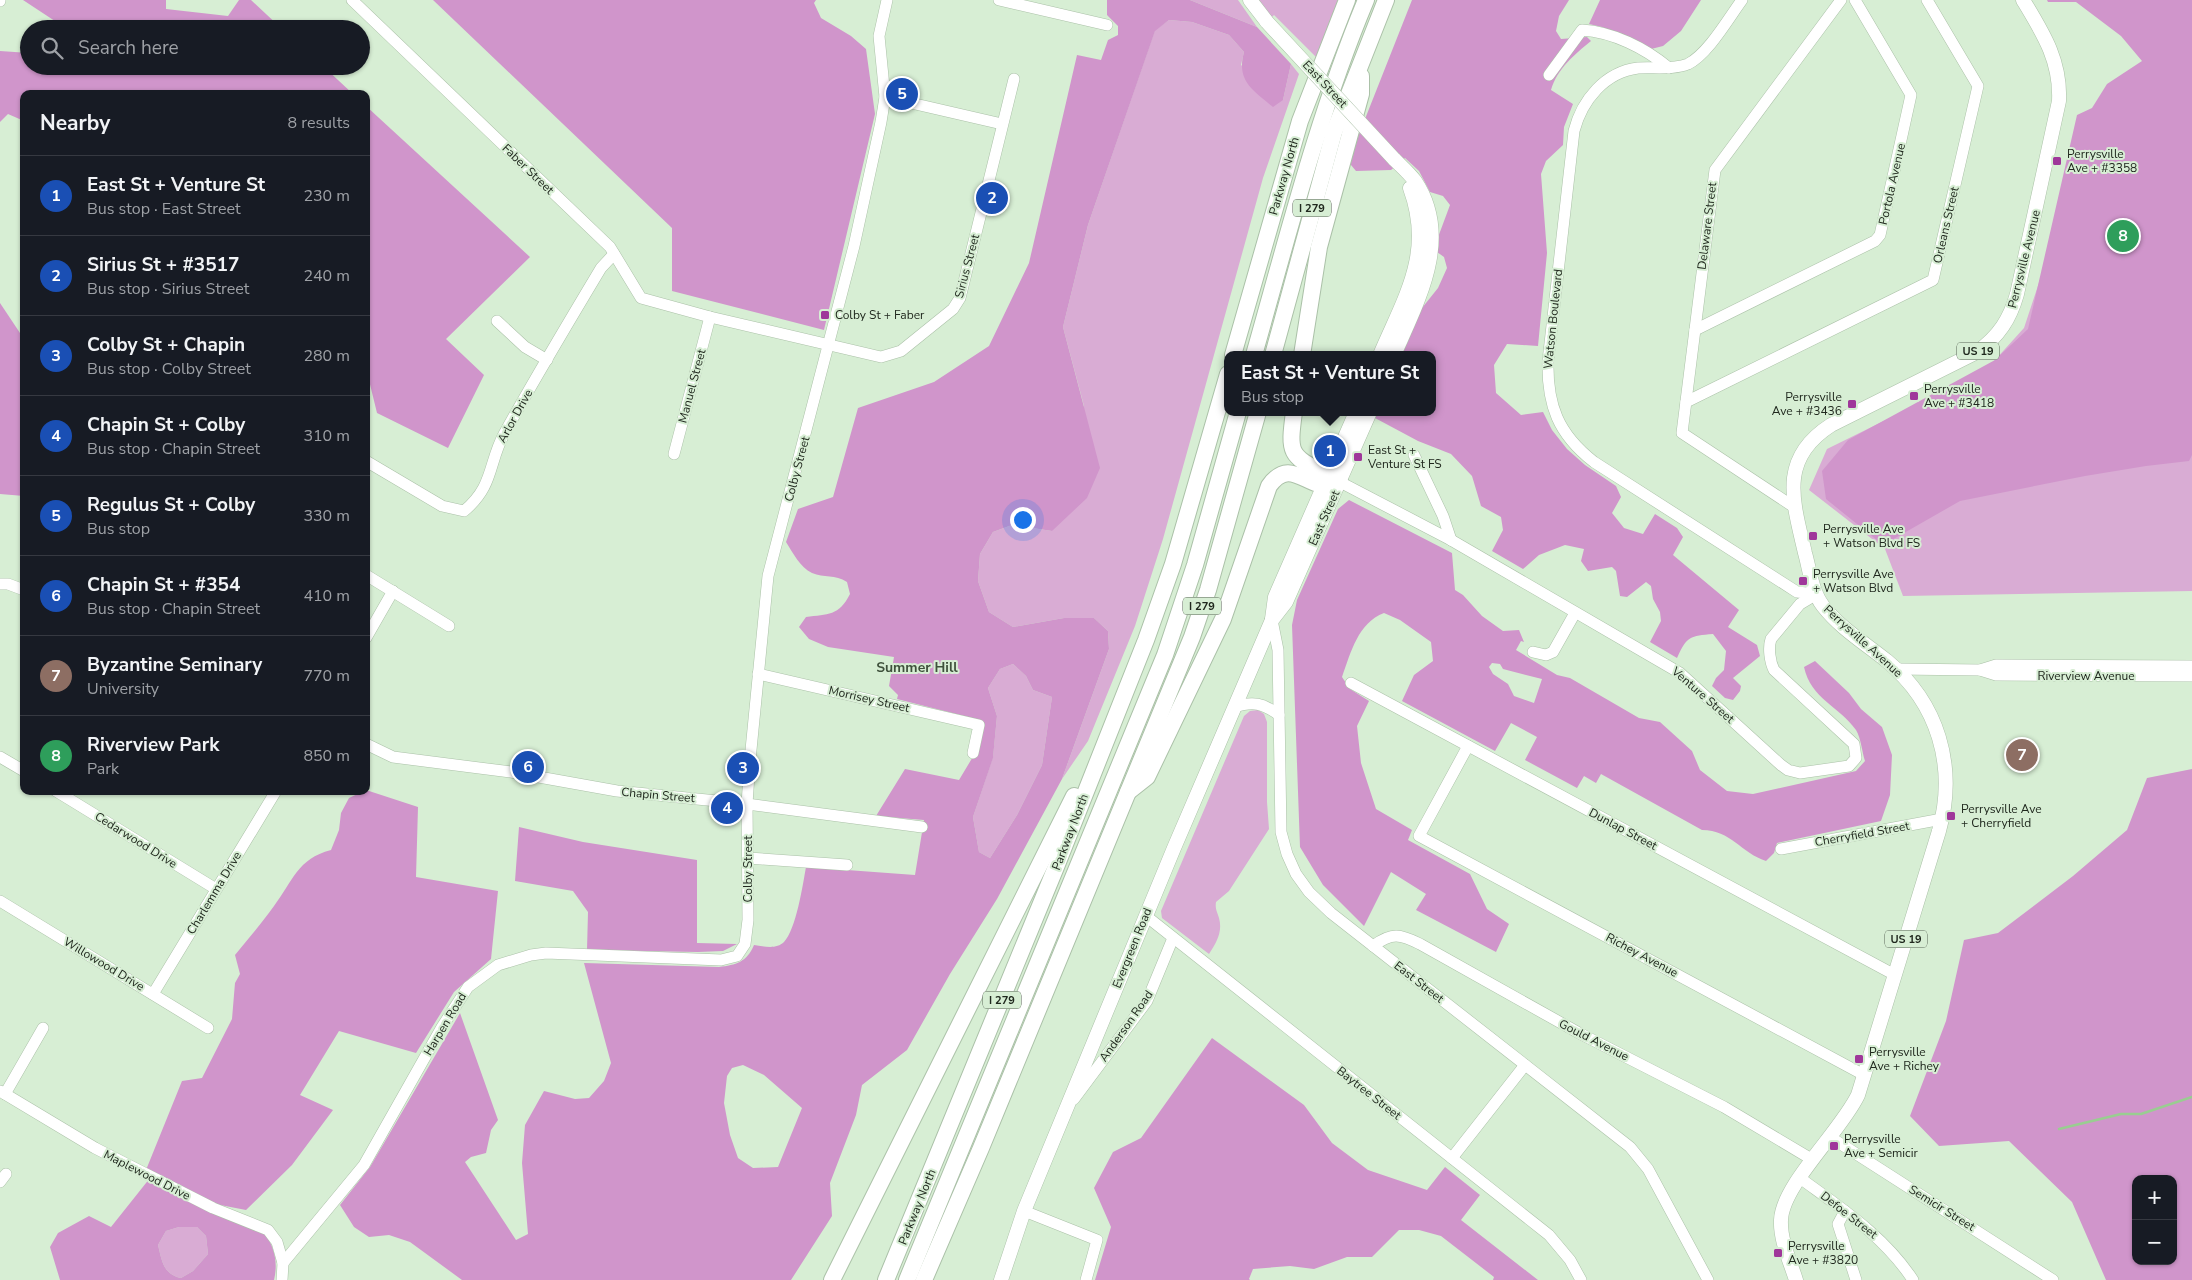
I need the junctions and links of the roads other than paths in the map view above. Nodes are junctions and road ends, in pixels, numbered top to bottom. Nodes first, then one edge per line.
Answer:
1 (352, 0) edge
2 (887, 0) edge
3 (999, 0) edge
4 (1250, 0) edge
5 (1347, 0) edge
6 (1366, 0) edge
7 (1386, 0) edge
8 (1742, 0) edge
9 (1841, 0) edge
10 (1855, 0) edge
11 (1927, 0) edge
12 (2023, 0) edge
13 (1107, 25) dead end
14 (1360, 64) junction
15 (1669, 68) junction
16 (1549, 75) dead end
17 (1014, 80) dead end
18 (885, 97) junction
19 (1002, 124) junction
20 (1398, 163) junction
21 (614, 254) junction
22 (710, 318) junction
23 (497, 321) dead end
24 (1694, 330) junction
25 (828, 346) junction
26 (1234, 351) edge
27 (1255, 351) edge
28 (1275, 351) edge
29 (1303, 351) edge
30 (1382, 351) edge
31 (1396, 351) edge
32 (547, 360) junction
33 (1224, 388) edge
34 (1686, 402) junction
35 (1237, 416) edge
36 (1257, 416) edge
37 (1293, 416) edge
38 (1354, 416) edge
39 (1368, 416) edge
40 (674, 454) dead end
41 (1414, 455) dead end
42 (370, 463) edge
43 (1330, 481) junction
44 (1794, 507) junction
45 (1451, 540) junction
46 (370, 577) edge
47 (0, 584) edge
48 (20, 588) edge
49 (393, 591) junction
50 (1816, 594) junction
51 (1575, 613) junction
52 (1272, 620) junction
53 (449, 626) dead end
54 (370, 631) edge
55 (1533, 652) dead end
56 (2192, 666) edge
57 (1896, 669) junction
58 (1980, 670) junction
59 (758, 674) junction
60 (2192, 676) edge
61 (1351, 683) dead end
62 (1234, 707) junction
63 (1278, 715) junction
64 (1114, 719) junction
65 (370, 746) edge
66 (1468, 746) junction
67 (973, 753) dead end
68 (0, 757) edge
69 (20, 769) edge
70 (1126, 794) junction
71 (62, 795) edge
72 (274, 795) edge
73 (747, 804) junction
74 (1942, 819) junction
75 (922, 827) dead end
76 (1781, 849) dead end
77 (748, 858) junction
78 (847, 865) dead end
79 (216, 890) junction
80 (0, 901) edge
81 (1146, 916) junction
82 (1173, 938) junction
83 (744, 944) joint
84 (1373, 946) junction
85 (1895, 975) junction
86 (153, 994) junction
87 (43, 1028) dead end
88 (208, 1028) dead end
89 (1525, 1065) junction
90 (1864, 1075) junction
91 (2, 1092) edge
92 (1067, 1108) junction
93 (1830, 1138) junction
94 (1452, 1158) junction
95 (1813, 1160) junction
96 (1800, 1178) junction
97 (1024, 1211) junction
98 (1845, 1211) junction
99 (283, 1263) junction
100 (282, 1280) edge
101 (832, 1280) edge
102 (886, 1280) edge
103 (907, 1280) edge
104 (924, 1280) edge
105 (1001, 1280) edge
106 (1086, 1280) edge
107 (1581, 1280) edge
108 (1708, 1280) edge
109 (1796, 1280) edge
110 (1856, 1280) edge
111 (1913, 1280) edge
112 (2053, 1280) edge

1 - 21 street, Faber Street
2 - 18 street, Colby Street
3 - 13 street
4 - 20 main road, East Street, bridge
5 - 26 highway, Parkway North / I 279
6 - 27 highway
7 - 14 highway, I 279
8 - 15 street, Watson Boulevard
9 - 24 street, Delaware Street
10 - 24 street, Portola Avenue
11 - 34 street, Orleans Street
12 - 44 main road, Perrysville Avenue / US 19
14 - 28 highway, I 279
14 - 29 highway
15 - 16 street
15 - 50 street, Watson Boulevard
17 - 19 street, Sirius Street
18 - 19 street
18 - 25 street, Colby Street
19 - 25 street, Sirius Street
20 - 30 main road, East Street
20 - 31 main road, East Street
21 - 22 street, Faber Street
21 - 32 street, Arlor Drive
22 - 25 street, Faber Street
22 - 40 street, Manuel Street
23 - 32 street
24 - 34 street, Delaware Street
25 - 59 street, Colby Street
32 - 42 street, Arlor Drive
33 - 64 highway, Parkway North / I 279
34 - 44 street, Delaware Street
35 - 103 highway
36 - 70 highway, I 279
37 - 43 highway
38 - 43 main road, East Street
39 - 43 main road, East Street
41 - 45 street
43 - 45 street, Venture Street
43 - 52 main road, East Street
43 - 70 highway
44 - 50 main road, Perrysville Avenue / US 19
45 - 51 street, Venture Street
46 - 49 street
47 - 48 street
49 - 53 street
49 - 54 street
50 - 51 street, Venture Street
50 - 57 main road, Perrysville Avenue / US 19
51 - 55 street
52 - 62 main road, Evergreen Road
52 - 63 street, East Street
56 - 58 street, Riverview Avenue
57 - 58 street, Riverview Avenue
57 - 74 main road, Perrysville Avenue / US 19
58 - 60 street, Riverview Avenue
59 - 67 street, Morrisey Street
59 - 73 street, Colby Street
61 - 66 street, Dunlap Street
62 - 63 street
62 - 81 main road, Evergreen Road
63 - 84 street, East Street
64 - 101 highway
64 - 102 highway, Parkway North / I 279
65 - 73 street, Chapin Street
66 - 85 street, Dunlap Street
66 - 90 street, Richey Avenue
68 - 69 street
70 - 104 highway, I 279
71 - 79 street, Cedarwood Drive
72 - 79 street, Charlemma Drive
73 - 75 street, Chapin Street
73 - 77 street, Colby Street
74 - 76 street, Cherryfield Street
74 - 85 main road, Perrysville Avenue / US 19
77 - 78 street
77 - 83 street, Colby Street
79 - 86 street, Charlemma Drive
80 - 86 street, Willowood Drive
81 - 82 street, Baytree Street
81 - 92 main road, Evergreen Road
82 - 92 street, Anderson Road
82 - 94 street, Baytree Street
83 - 99 street, Harpen Road
84 - 89 street, East Street
84 - 95 street, Gould Avenue
85 - 90 main road, Perrysville Avenue / US 19
86 - 88 street, Willowood Drive
87 - 91 street
89 - 94 street
89 - 108 street, East Street
90 - 93 main road, Perrysville Avenue / US 19
91 - 99 street, Maplewood Drive
92 - 97 main road, Evergreen Road
93 - 95 main road, Perrysville Avenue / US 19
93 - 112 street, Semicir Street
94 - 107 street, Baytree Street
95 - 96 main road, Perrysville Avenue / US 19
96 - 98 street, Defoe Street
96 - 109 main road, Perrysville Avenue / US 19
97 - 105 main road, Evergreen Road
97 - 106 street
98 - 110 street
98 - 111 street, Defoe Street
99 - 100 street

